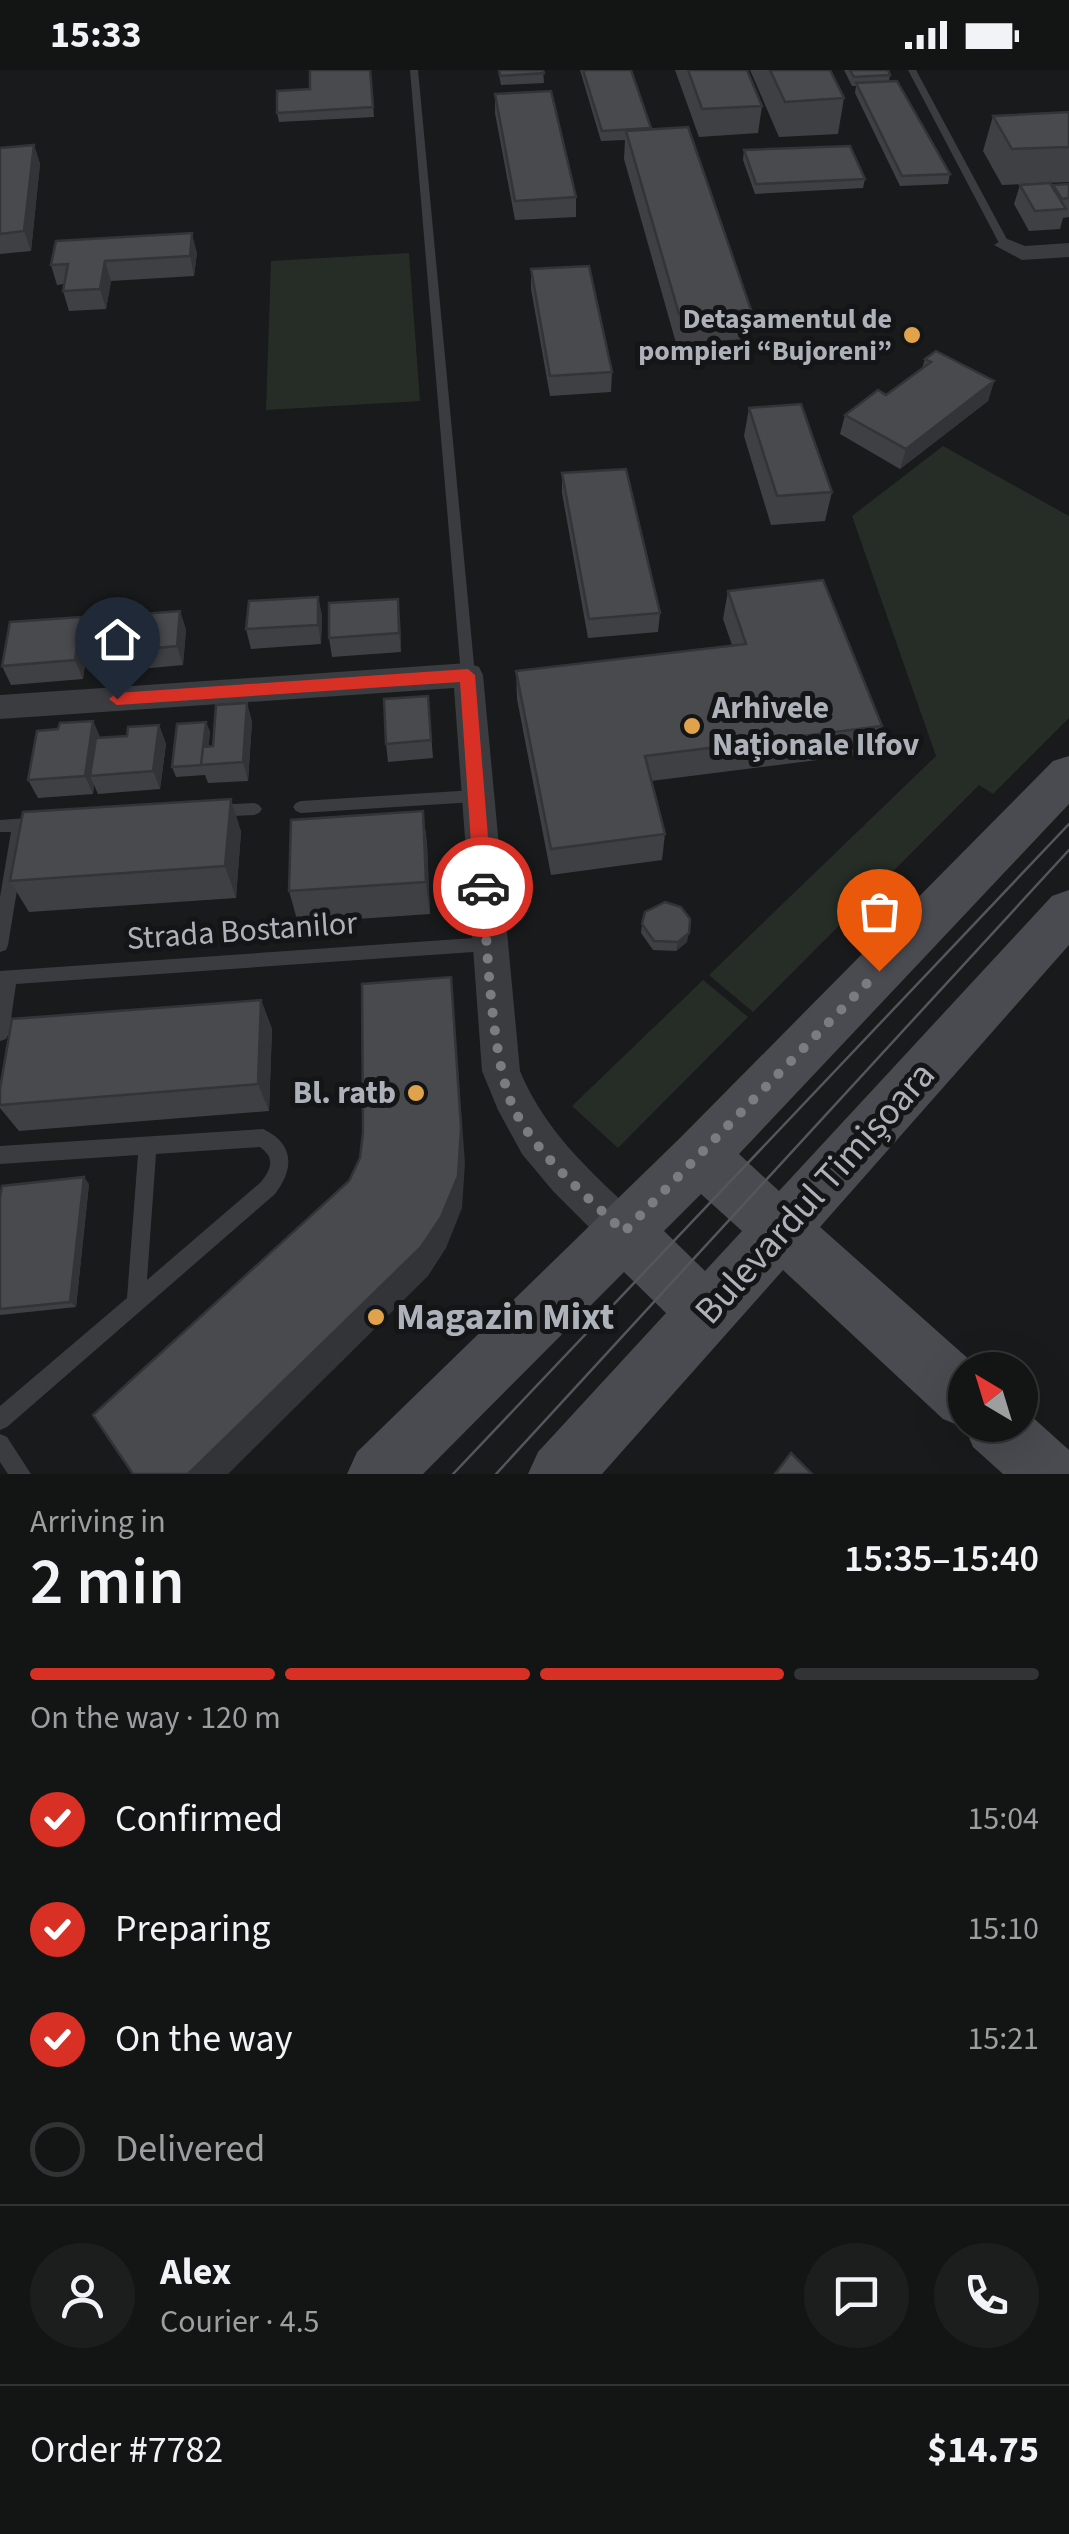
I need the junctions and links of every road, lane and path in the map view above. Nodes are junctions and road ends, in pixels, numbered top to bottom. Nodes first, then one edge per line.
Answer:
1 (414, 70) edge
2 (912, 70) edge
3 (1005, 245) joint
4 (1069, 250) edge
5 (468, 675) junction
6 (0, 706) edge
7 (1069, 774) edge
8 (475, 796) junction
9 (301, 806) dead end
10 (254, 808) dead end
11 (196, 812) edge
12 (59, 822) edge
13 (20, 825) junction
14 (0, 826) edge
15 (1069, 911) edge
16 (488, 944) junction
17 (0, 945) edge
18 (5, 977) edge
19 (0, 1033) edge
20 (148, 1145) junction
21 (0, 1156) edge
22 (700, 1156) junction
23 (782, 1230) junction
24 (624, 1232) junction
25 (136, 1302) junction
26 (706, 1312) junction
27 (948, 1382) edge
28 (0, 1420) edge
29 (1014, 1442) edge
30 (0, 1444) edge
31 (20, 1474) edge
32 (379, 1474) edge
33 (560, 1474) edge
34 (1049, 1474) edge

1 - 5 lane
2 - 3 lane
3 - 4 street
5 - 6 street
5 - 8 street
7 - 22 main road
8 - 9 lane
8 - 16 street
10 - 11 lane
12 - 13 lane
13 - 14 lane
13 - 17 lane
15 - 23 main road, Bulevardul Timișoara
16 - 18 lane, Strada Bostanilor
16 - 24 street
18 - 19 lane
20 - 21 lane
20 - 25 lane
20 - 25 lane
22 - 23 main road
22 - 24 main road
23 - 26 main road, Bulevardul Timișoara
23 - 27 main road
24 - 26 main road
24 - 32 main road
25 - 28 lane
26 - 33 main road, Bulevardul Timișoara
29 - 34 main road
30 - 31 lane

